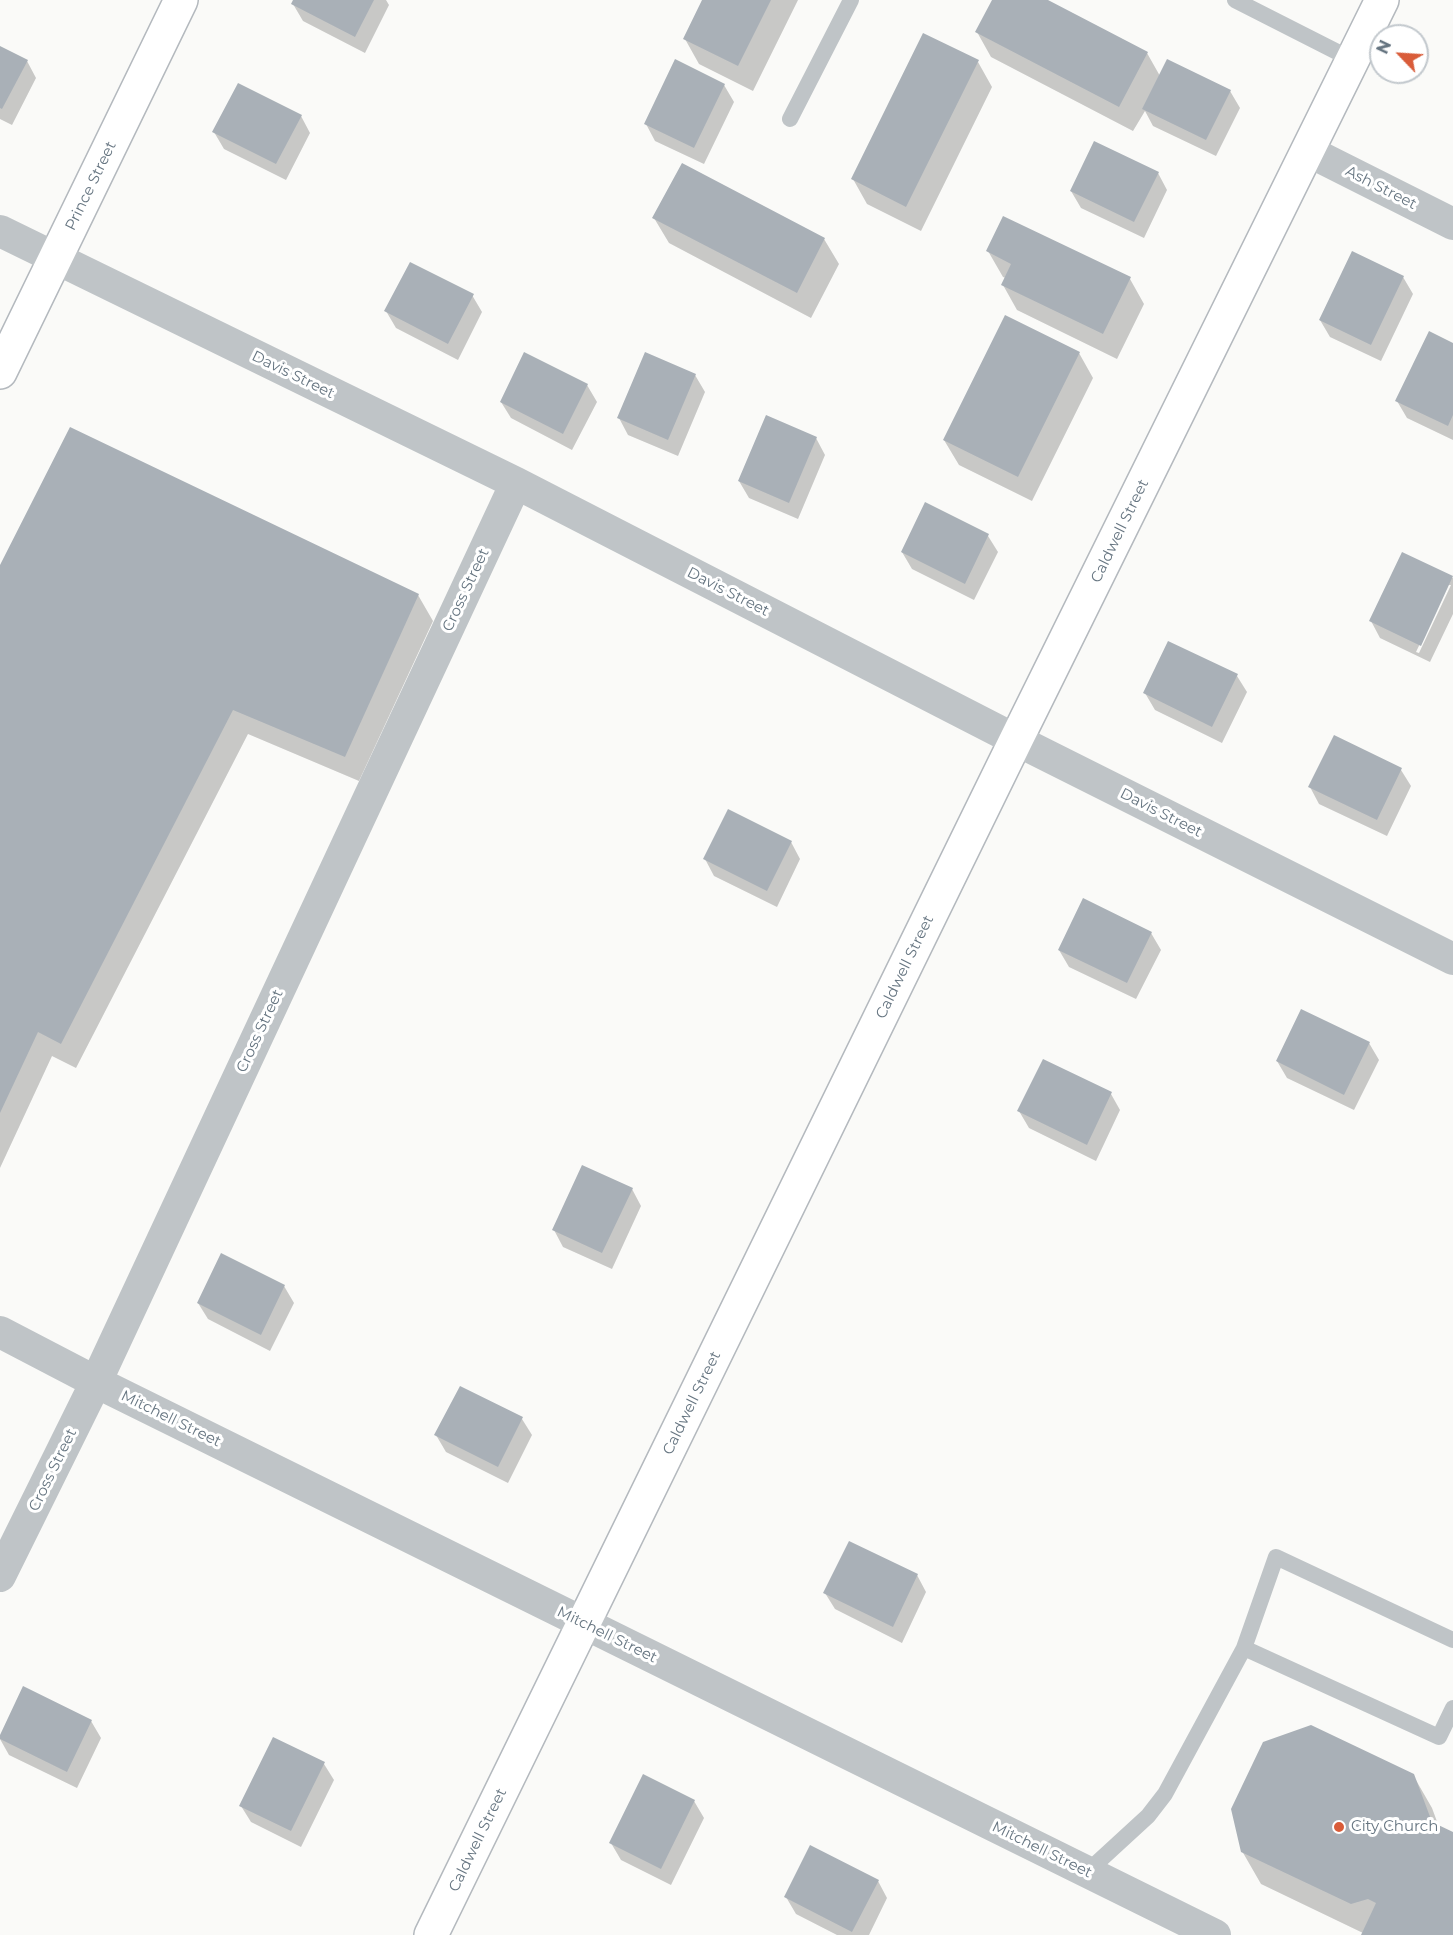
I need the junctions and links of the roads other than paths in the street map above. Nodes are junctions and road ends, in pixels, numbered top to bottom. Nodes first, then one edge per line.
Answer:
1 (181, 0) edge
2 (852, 0) edge
3 (1235, 0) edge
4 (1382, 0) edge
5 (1353, 60) junction
6 (790, 119) dead end
7 (1308, 151) junction
8 (1453, 224) edge
9 (0, 231) edge
10 (56, 260) junction
11 (0, 372) edge
12 (516, 483) junction
13 (1016, 740) junction
14 (1453, 959) edge
15 (0, 1332) edge
16 (96, 1382) junction
17 (0, 1576) edge
18 (584, 1624) junction
19 (1453, 1640) edge
20 (1244, 1648) junction
21 (1453, 1708) edge
22 (1087, 1872) junction
23 (431, 1935) edge
24 (1215, 1935) edge

1 - 10 main road, Prince Street
2 - 6 lane
3 - 5 lane
4 - 5 main road, Caldwell Street
5 - 7 main road, Caldwell Street
7 - 8 street, Ash Street
7 - 13 main road, Caldwell Street
9 - 10 street, Davis Street
10 - 11 main road, Prince Street
10 - 12 street, Davis Street
12 - 13 street, Davis Street
12 - 16 street, Cross Street
13 - 14 street, Davis Street
13 - 18 main road, Caldwell Street
15 - 16 street, Mitchell Street
16 - 17 street, Cross Street
16 - 18 street, Mitchell Street
18 - 22 street, Mitchell Street
18 - 23 main road, Caldwell Street
19 - 20 lane
20 - 21 lane
20 - 22 lane
22 - 24 street, Mitchell Street

